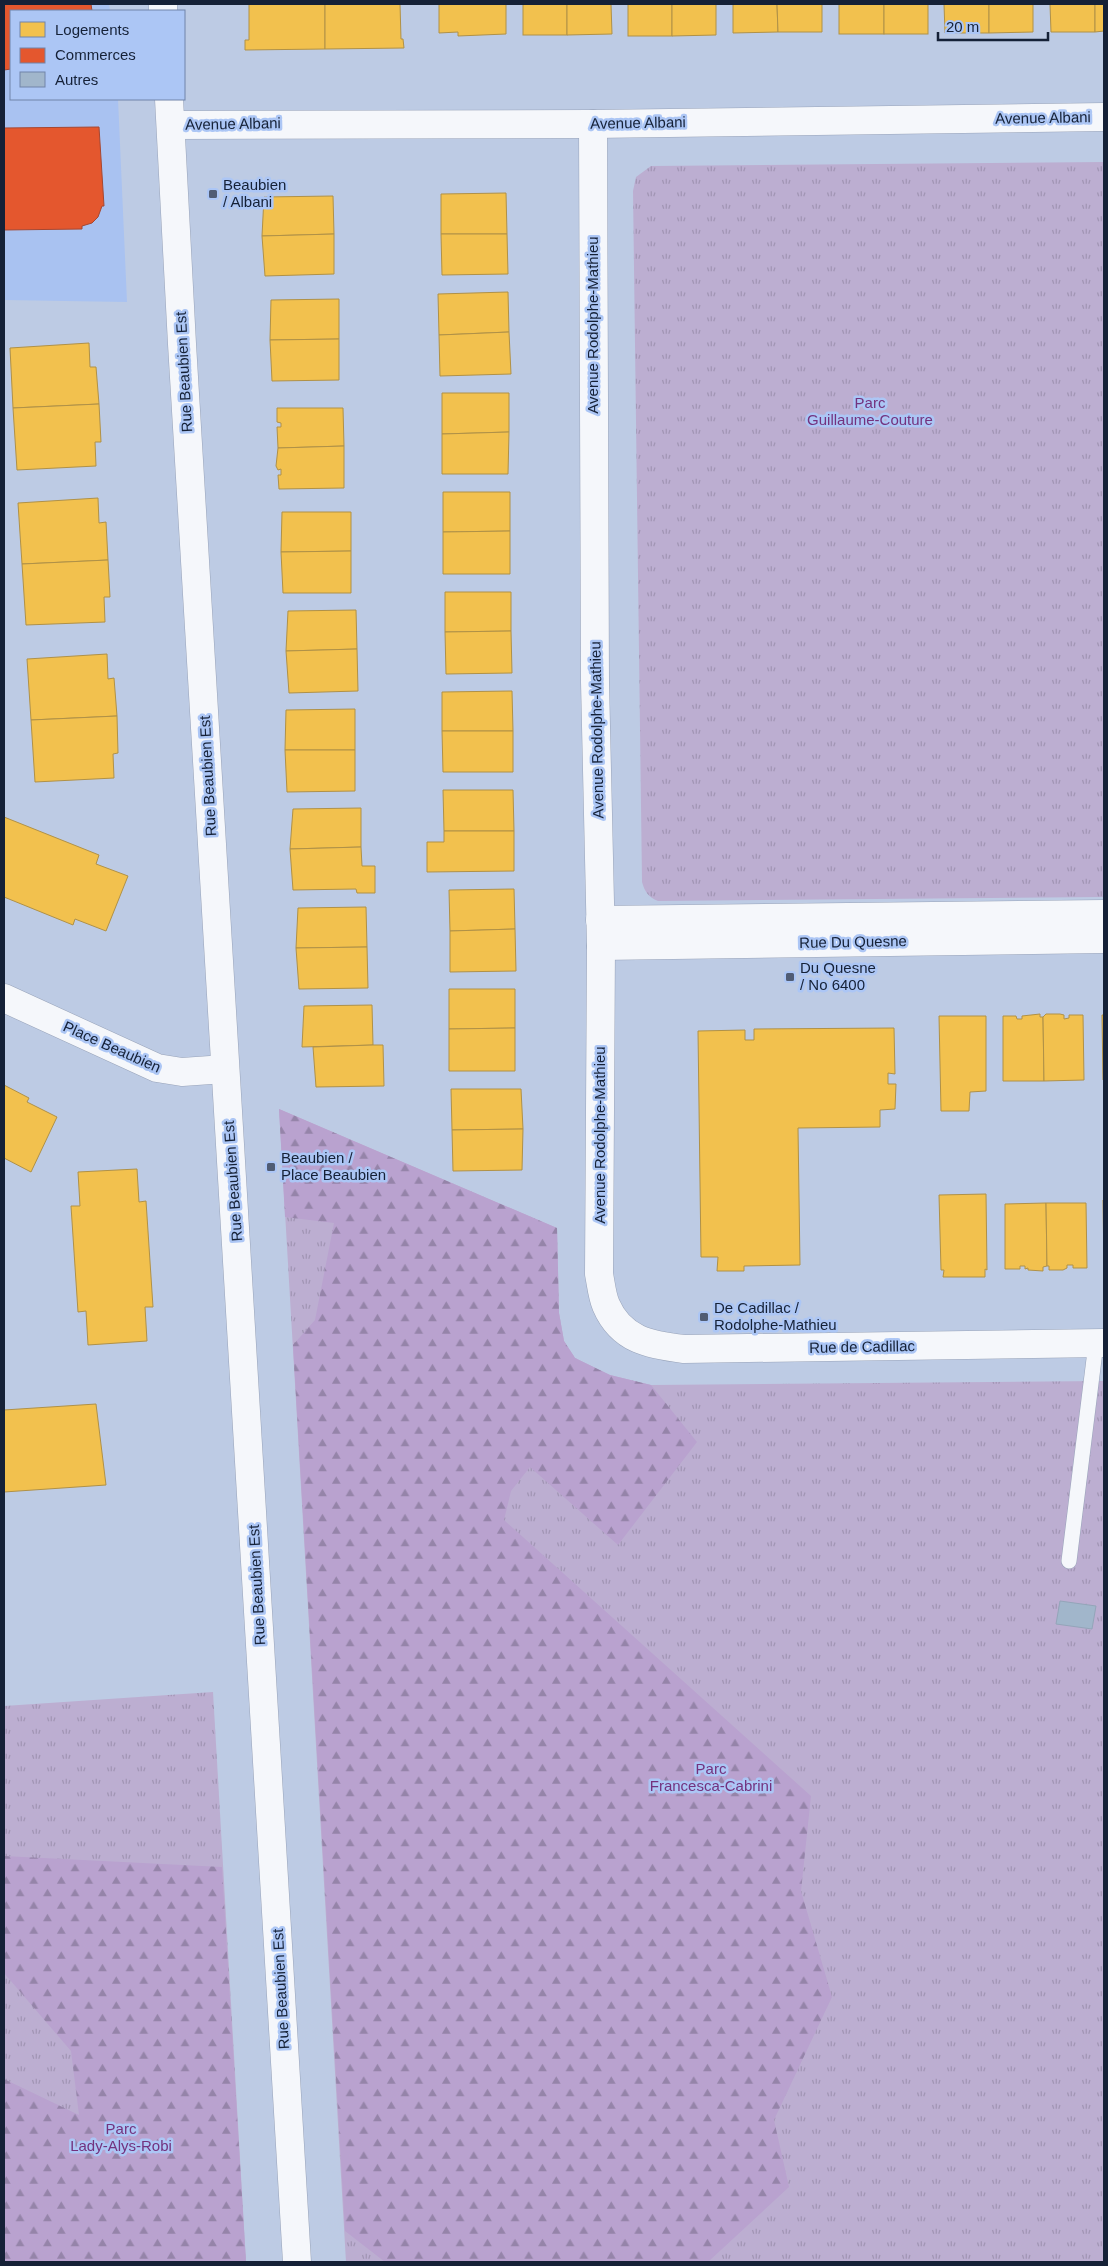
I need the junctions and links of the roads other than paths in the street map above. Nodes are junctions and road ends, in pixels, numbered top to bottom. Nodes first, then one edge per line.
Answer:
1 (170, 112) edge
2 (1104, 117) edge
3 (593, 124) junction
4 (1104, 914) edge
5 (600, 920) junction
6 (1104, 938) edge
7 (601, 946) junction
8 (4, 998) edge
9 (225, 1069) junction
10 (622, 1331) joint
11 (1100, 1343) edge
12 (1069, 1561) dead end
13 (297, 2262) edge

1 - 3 street, Avenue Albani
1 - 9 street, Rue Beaubien Est
2 - 3 street, Avenue Albani
3 - 5 street, Avenue Rodolphe-Mathieu
4 - 5 street
5 - 7 street, Avenue Rodolphe-Mathieu
6 - 7 street, Rue Du Quesne
7 - 10 street, Avenue Rodolphe-Mathieu
8 - 9 street, Place Beaubien
9 - 13 street, Rue Beaubien Est
10 - 11 street, Rue de Cadillac
11 - 12 lane

